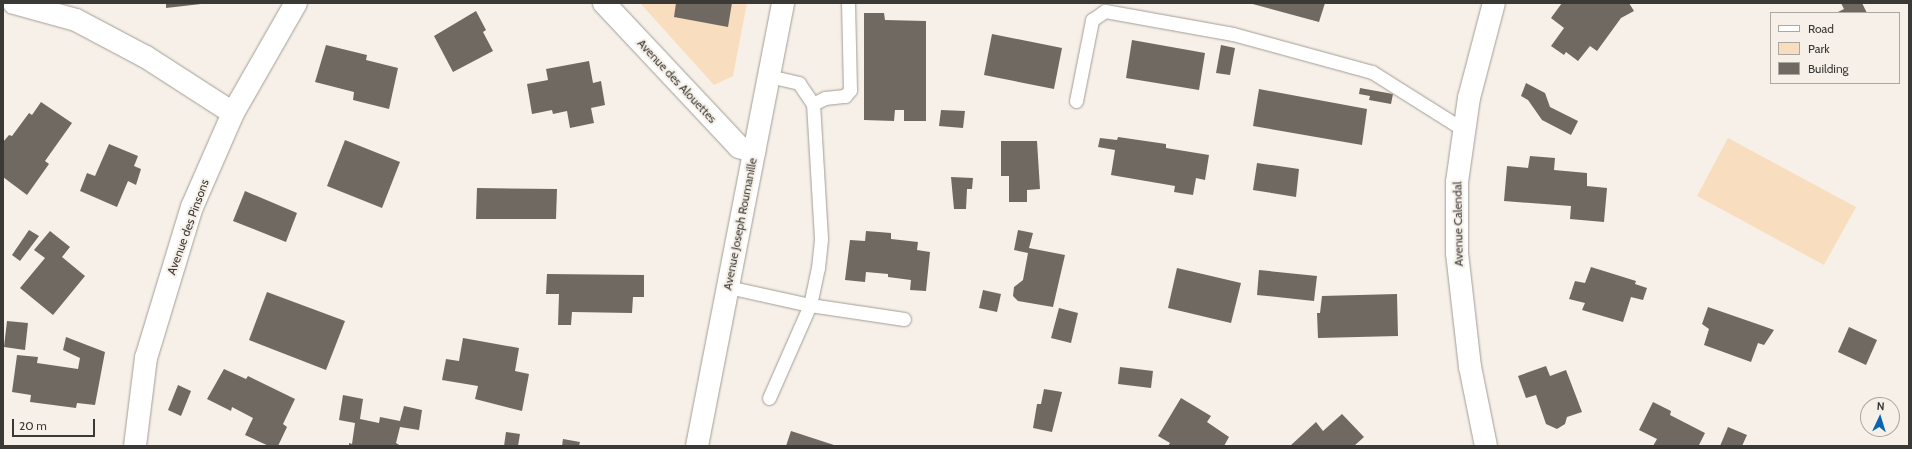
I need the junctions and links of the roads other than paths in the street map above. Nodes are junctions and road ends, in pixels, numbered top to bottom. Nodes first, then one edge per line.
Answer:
1 (14, 3) edge
2 (296, 3) edge
3 (604, 3) edge
4 (783, 3) edge
5 (848, 3) edge
6 (1494, 3) edge
7 (769, 76) junction
8 (1076, 101) dead end
9 (813, 104) junction
10 (234, 113) junction
11 (1464, 130) junction
12 (754, 151) junction
13 (728, 287) junction
14 (810, 305) junction
15 (904, 319) dead end
16 (769, 398) dead end
17 (136, 446) edge
18 (697, 446) edge
19 (1486, 446) edge

1 - 10 street
2 - 10 street, Avenue des Pinsons
3 - 12 street, Avenue des Alouettes
4 - 7 street, Avenue Joseph Roumanille
5 - 9 lane
6 - 11 street, Avenue Calendal
7 - 9 lane
7 - 12 street, Avenue Joseph Roumanille
8 - 11 lane
9 - 14 lane
10 - 17 street, Avenue des Pinsons
11 - 19 street, Avenue Calendal
12 - 13 street, Avenue Joseph Roumanille
13 - 14 lane
13 - 18 street, Avenue Joseph Roumanille
14 - 15 lane
14 - 16 lane

